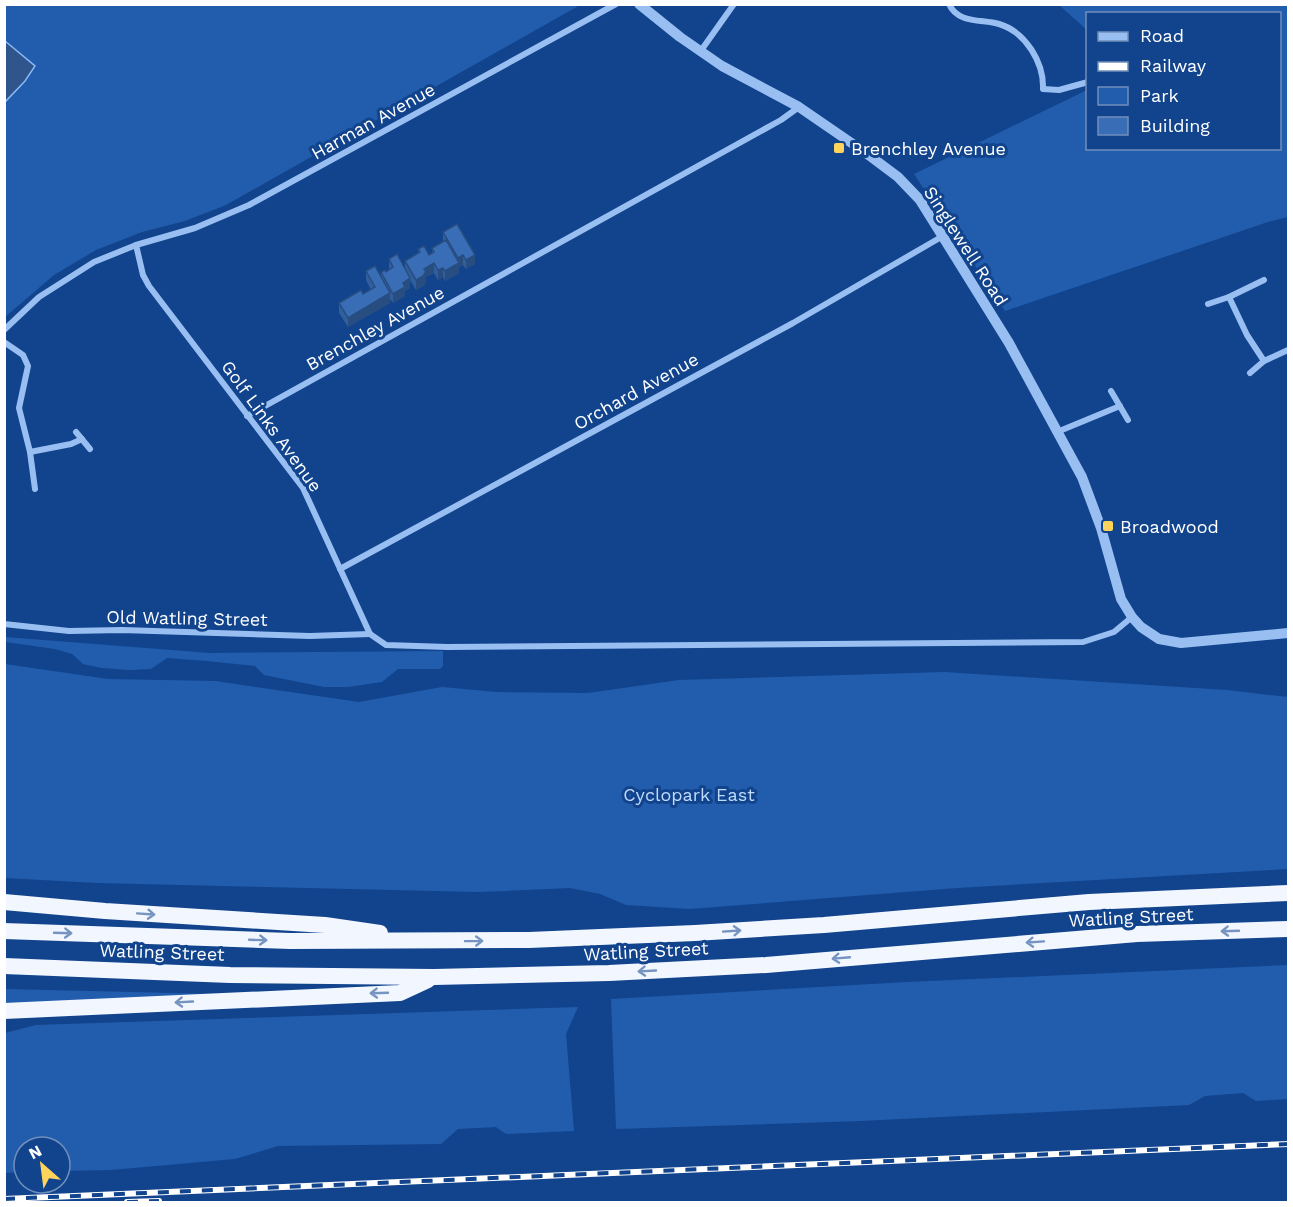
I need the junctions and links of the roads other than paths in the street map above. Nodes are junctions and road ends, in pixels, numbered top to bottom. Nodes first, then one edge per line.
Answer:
1 (616, 4) edge
2 (639, 4) edge
3 (734, 4) edge
4 (949, 4) edge
5 (700, 52) junction
6 (1086, 83) edge
7 (799, 107) junction
8 (943, 236) junction
9 (136, 245) junction
10 (1264, 280) dead end
11 (1229, 297) junction
12 (1208, 304) dead end
13 (4, 330) edge
14 (4, 342) edge
15 (1288, 350) edge
16 (1264, 362) junction
17 (1250, 373) dead end
18 (1111, 391) dead end
19 (1120, 406) junction
20 (247, 416) junction
21 (1128, 420) dead end
22 (76, 432) dead end
23 (1057, 432) junction
24 (82, 439) junction
25 (90, 449) dead end
26 (30, 452) junction
27 (35, 489) dead end
28 (340, 569) junction
29 (1131, 618) junction
30 (4, 624) edge
31 (1288, 633) edge
32 (370, 634) junction
33 (1288, 893) edge
34 (4, 902) edge
35 (1288, 928) edge
36 (4, 931) edge
37 (440, 941) junction
38 (4, 966) edge
39 (434, 977) junction
40 (4, 1011) edge

1 - 9 street, Harman Avenue
2 - 5 street, Singlewell Road
3 - 5 street
4 - 6 street
5 - 7 street, Singlewell Road
7 - 8 street, Singlewell Road
7 - 20 street, Brenchley Avenue
8 - 23 street, Singlewell Road
8 - 28 street, Orchard Avenue
9 - 13 street, Harman Avenue
9 - 20 street, Golf Links Avenue
10 - 11 street
11 - 12 street
11 - 16 street
14 - 26 street
15 - 16 street
16 - 17 street
18 - 19 street
19 - 21 street
19 - 23 street
20 - 28 street, Golf Links Avenue
22 - 24 street
23 - 29 street, Singlewell Road
24 - 25 street
24 - 26 street
26 - 27 street
28 - 32 street, Golf Links Avenue
29 - 31 street
29 - 32 street
30 - 32 street, Old Watling Street
37 -> 33 highway, Watling Street
34 -> 37 highway
35 -> 39 highway, Watling Street
36 -> 37 highway, Watling Street
38 - 39 highway, Watling Street
39 -> 40 highway

